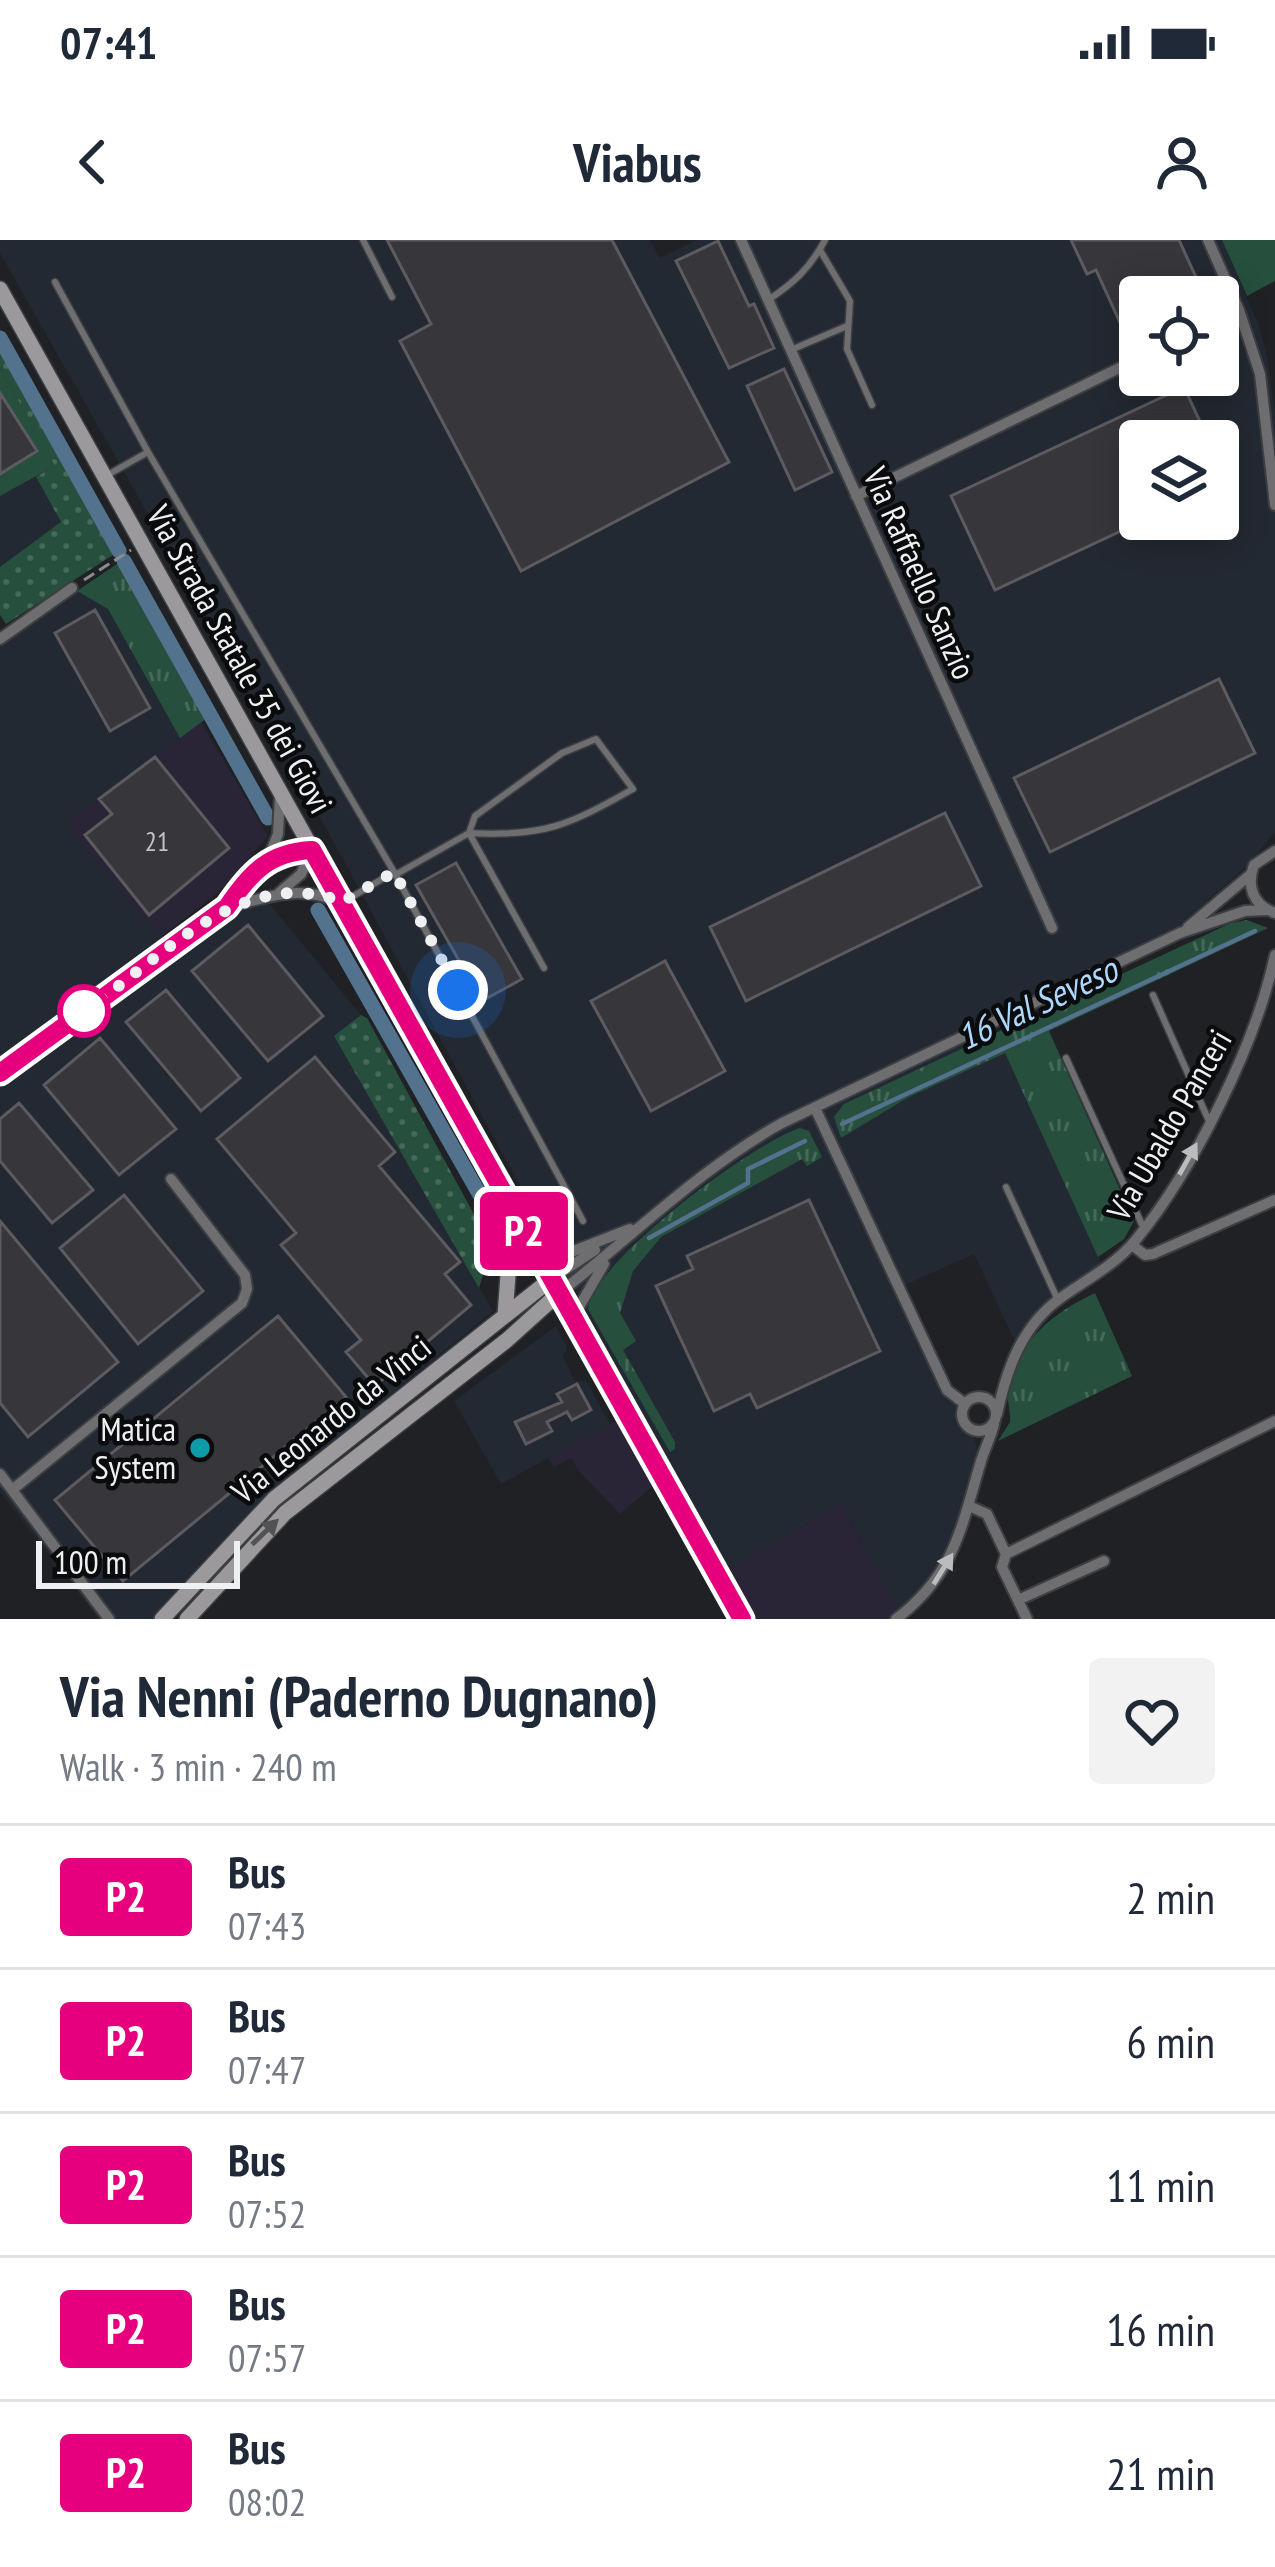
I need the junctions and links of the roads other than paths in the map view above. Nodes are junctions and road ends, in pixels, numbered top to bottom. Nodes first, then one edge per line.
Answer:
1 (363, 240) edge
2 (741, 240) edge
3 (825, 240) edge
4 (1208, 240) edge
5 (820, 250) junction
6 (1224, 276) edge
7 (55, 282) dead end
8 (0, 289) edge
9 (392, 297) dead end
10 (767, 300) junction
11 (1239, 310) edge
12 (849, 325) junction
13 (790, 351) junction
14 (1119, 368) edge
15 (872, 405) dead end
16 (148, 452) junction
17 (104, 477) junction
18 (856, 496) junction
19 (1275, 505) edge
20 (72, 588) road end
21 (0, 639) edge
22 (280, 792) junction
23 (469, 833) junction
24 (1275, 840) edge
25 (312, 850) junction
26 (1272, 852) edge
27 (268, 859) junction
28 (394, 873) junction
29 (1251, 874) junction
30 (278, 893) junction
31 (342, 902) junction
32 (227, 907) junction
33 (1271, 912) edge
34 (1052, 928) dead end
35 (1180, 933) junction
36 (1275, 955) edge
37 (544, 968) dead end
38 (1154, 995) dead end
39 (1066, 1058) dead end
40 (0, 1073) edge
41 (815, 1108) junction
42 (1209, 1121) junction
43 (171, 1179) dead end
44 (498, 1183) junction
45 (1006, 1187) dead end
46 (1275, 1200) edge
47 (584, 1221) dead end
48 (643, 1221) junction
49 (1144, 1229) junction
50 (613, 1238) junction
51 (1132, 1245) junction
52 (532, 1246) junction
53 (609, 1257) junction
54 (554, 1287) junction
55 (1057, 1300) junction
56 (505, 1315) junction
57 (572, 1319) junction
58 (964, 1404) junction
59 (995, 1419) junction
60 (1275, 1421) edge
61 (969, 1429) junction
62 (982, 1459) junction
63 (0, 1474) edge
64 (12, 1490) junction
65 (969, 1506) junction
66 (1006, 1554) junction
67 (1104, 1561) dead end
68 (1018, 1600) junction
69 (109, 1619) edge
70 (162, 1619) edge
71 (187, 1619) edge
72 (741, 1619) edge
73 (896, 1619) edge
74 (1027, 1619) edge

1 - 9 lane
2 - 10 street, Via Raffaello Sanzio
3 - 5 lane
4 - 6 street
5 - 10 lane
5 - 12 lane
7 - 16 lane
8 - 17 main road, Via Strada Statale 35 dei Giovi
10 - 13 street, Via Raffaello Sanzio
11 - 19 street
12 - 13 lane
12 - 15 lane
13 - 18 street, Via Raffaello Sanzio
14 - 18 street
16 - 17 lane
16 - 28 lane
17 - 22 main road, Via Strada Statale 35 dei Giovi
18 - 34 street, Via Raffaello Sanzio
20 - 21 street
22 - 25 main road, Via Strada Statale 35 dei Giovi
22 - 27 street
23 - 23 lane
23 - 28 lane
23 - 37 lane
24 - 26 street
25 - 27 street
25 - 30 street
25 - 31 main road, Via Strada Statale 35 dei Giovi
26 - 29 street
27 - 32 street
28 - 31 lane
28 - 47 lane
29 - 33 street
29 - 35 street
30 - 31 street
30 - 32 street
31 - 44 main road, Via Strada Statale 35 dei Giovi
32 - 40 street
33 - 35 street
35 - 41 street
36 - 42 street, Via Ubaldo Panceri
38 - 42 lane
39 - 49 lane
41 - 48 street
41 - 58 street
49 -> 42 street, Via Ubaldo Panceri
43 - 64 street
44 - 52 main road, Via Strada Statale 35 dei Giovi
44 - 56 main road
45 - 55 lane
46 - 51 street
48 - 50 street
48 - 53 street
49 - 51 street, Via Ubaldo Panceri
50 - 52 street
50 - 54 street
51 - 55 street, Via Ubaldo Panceri
52 - 54 main road, Via Strada Statale 35 dei Giovi
53 - 54 street
53 - 57 street
54 - 56 main road, Via Leonardo da Vinci
54 - 57 main road, Via Strada Statale 35 dei Giovi
71 -> 54 main road, Via Leonardo da Vinci
55 - 59 street, Via Ubaldo Panceri
56 - 70 main road, Via Leonardo da Vinci
57 - 72 main road, Via Strada Statale 35 dei Giovi
58 - 59 street
58 - 61 street
59 - 61 street
59 - 62 street, Via Ubaldo Panceri
60 - 66 street
61 - 62 street
62 - 65 street, Via Ubaldo Panceri
63 - 64 street
64 - 69 street
65 - 66 street
73 -> 65 street
66 - 68 street
67 - 68 street
68 - 74 street

